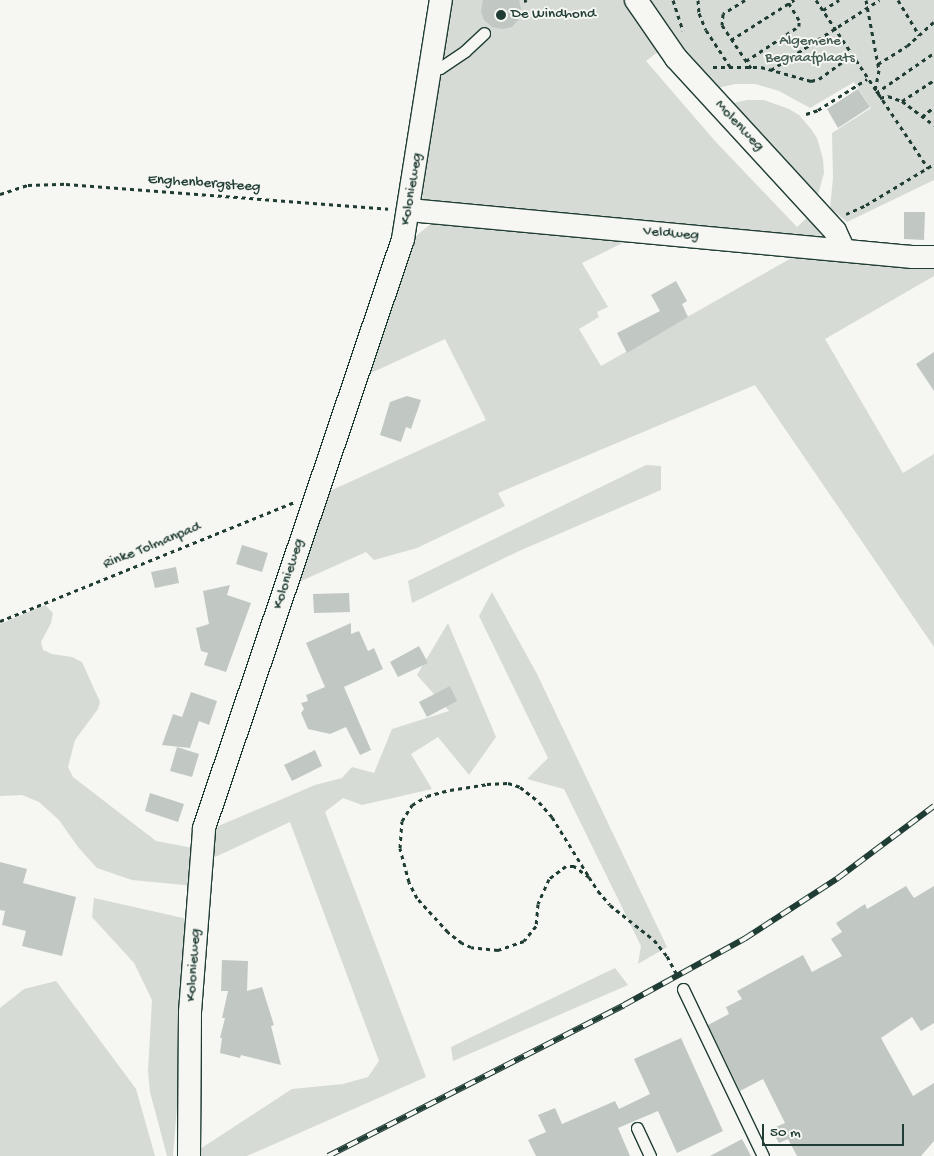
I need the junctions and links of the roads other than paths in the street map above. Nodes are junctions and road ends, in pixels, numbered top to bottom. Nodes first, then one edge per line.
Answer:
1 (442, 0) edge
2 (636, 0) edge
3 (484, 33) dead end
4 (431, 70) junction
5 (409, 210) junction
6 (844, 250) junction
7 (934, 257) edge
8 (684, 989) road end
9 (637, 1128) dead end
10 (189, 1156) edge
11 (650, 1156) edge
12 (762, 1156) edge

1 - 4 street, Kolonieweg
2 - 6 street, Molenweg
3 - 4 lane
4 - 5 street, Kolonieweg
5 - 6 street, Veldweg
5 - 10 street, Kolonieweg
6 - 7 street, Veldweg
8 - 12 lane
9 - 11 lane

